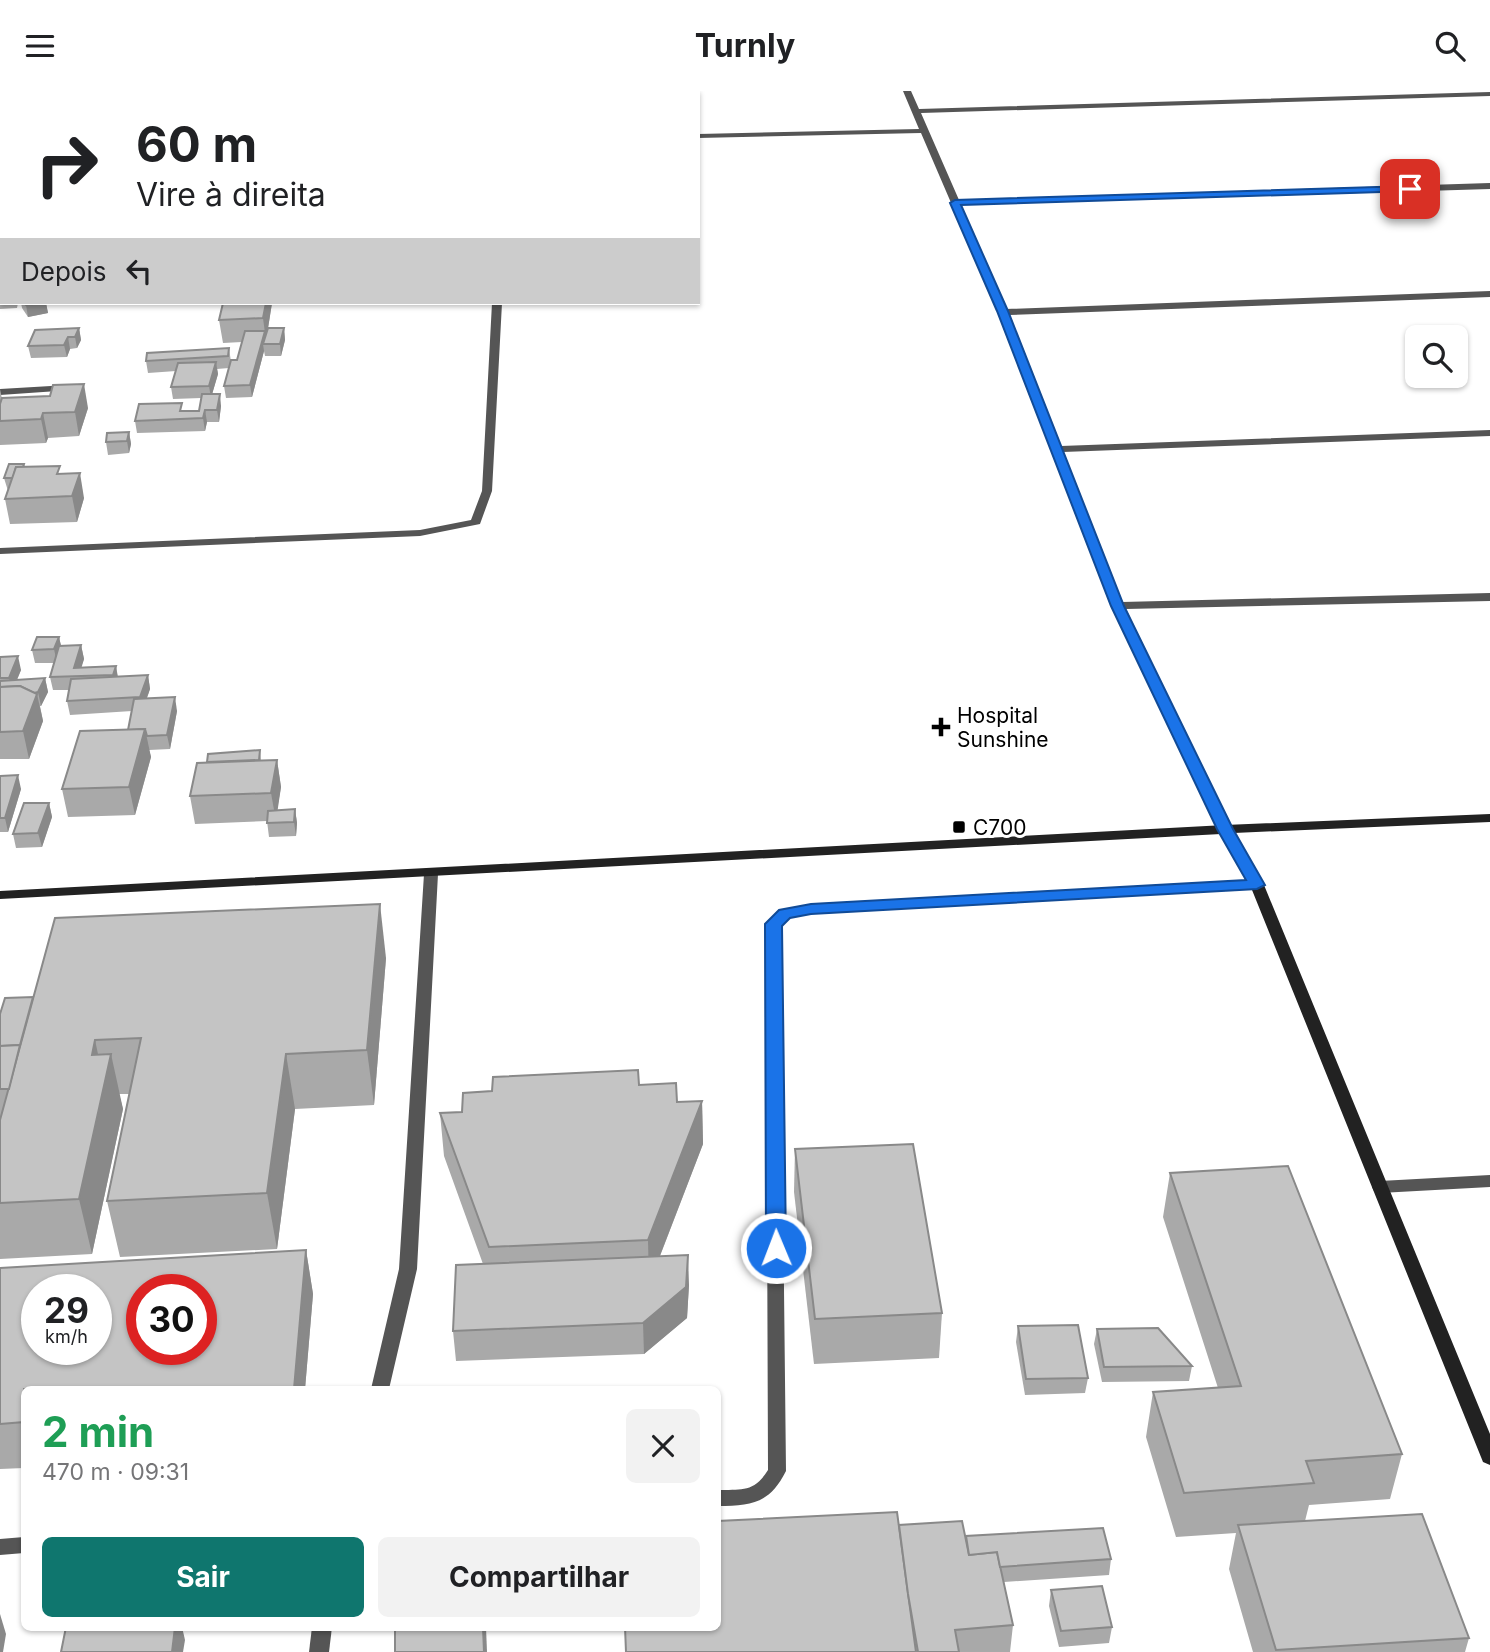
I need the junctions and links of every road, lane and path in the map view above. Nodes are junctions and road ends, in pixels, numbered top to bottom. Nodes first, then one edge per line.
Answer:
1 (907, 91) edge
2 (1490, 94) edge
3 (915, 111) junction
4 (925, 131) junction
5 (700, 137) edge
6 (1490, 186) edge
7 (955, 203) junction
8 (1490, 294) edge
9 (497, 305) edge
10 (1003, 311) junction
11 (68, 388) edge
12 (0, 391) edge
13 (1490, 433) edge
14 (1057, 449) junction
15 (0, 551) edge
16 (1490, 597) edge
17 (1118, 606) junction
18 (1490, 818) edge
19 (1225, 829) junction
20 (431, 874) junction
21 (1257, 885) junction
22 (0, 895) edge
23 (1490, 1181) edge
24 (1380, 1187) junction
25 (381, 1386) edge
26 (1490, 1457) edge
27 (721, 1498) edge
28 (21, 1545) edge
29 (0, 1547) edge
30 (322, 1631) edge
31 (319, 1652) edge

1 - 3 street
2 - 3 street
3 - 4 street
4 - 5 street
4 - 7 street
6 - 7 street
7 - 10 street
8 - 10 street
9 - 15 street
10 - 14 street
11 - 12 street
13 - 14 street
14 - 17 street
16 - 17 street
17 - 19 street
18 - 19 street
19 - 20 street
19 - 21 street
20 - 22 street
20 - 25 street
21 - 24 street
21 - 27 street
23 - 24 street
24 - 26 street
28 - 29 street
30 - 31 street

